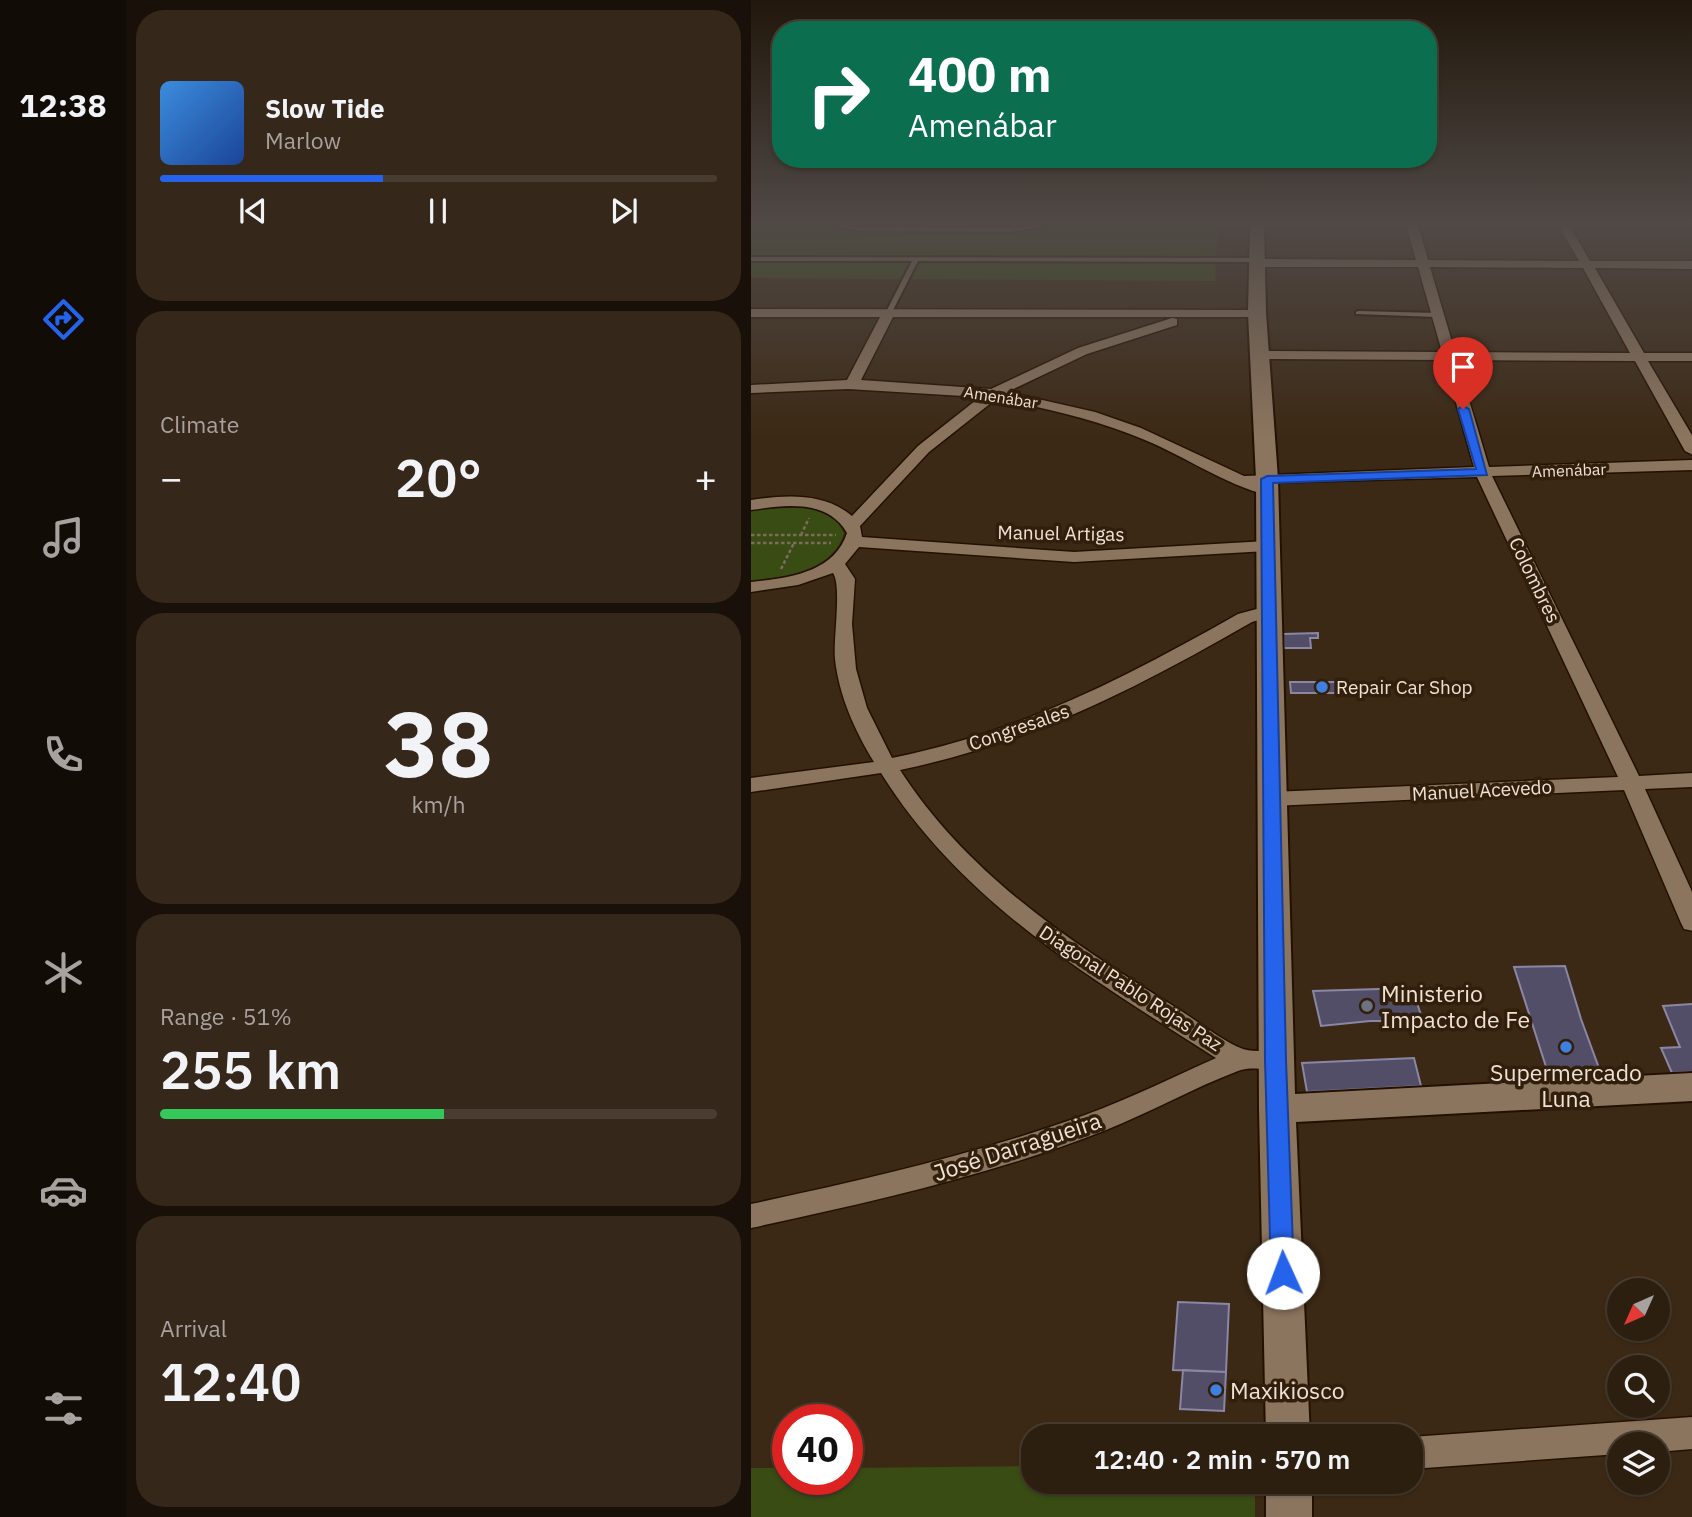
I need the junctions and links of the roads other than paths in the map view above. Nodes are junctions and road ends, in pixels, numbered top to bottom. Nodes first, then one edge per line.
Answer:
1 (897, 296) edge
2 (1258, 296) edge
3 (1431, 296) edge
4 (1604, 296) edge
5 (751, 313) edge
6 (1358, 313) dead end
7 (888, 314) junction
8 (1258, 314) junction
9 (1193, 315) junction
10 (1436, 315) junction
11 (1261, 355) junction
12 (1448, 356) junction
13 (1637, 357) junction
14 (1692, 358) edge
15 (852, 384) junction
16 (751, 389) edge
17 (996, 393) junction
18 (1692, 450) edge
19 (1692, 465) edge
20 (1483, 473) junction
21 (1267, 485) junction
22 (751, 505) edge
23 (842, 542) junction
24 (1267, 546) junction
25 (751, 587) edge
26 (1268, 611) junction
27 (884, 767) junction
28 (1692, 780) edge
29 (1631, 783) junction
30 (751, 785) edge
31 (1272, 799) junction
32 (1692, 923) edge
33 (1239, 1059) junction
34 (1275, 1060) junction
35 (1692, 1087) edge
36 (1277, 1109) junction
37 (751, 1216) edge
38 (1288, 1424) edge
39 (1692, 1433) edge
40 (1423, 1452) edge
41 (1289, 1494) edge
42 (1289, 1517) edge

1 - 7 lane
2 - 8 street
3 - 10 street, Colombres
4 - 13 street
5 - 7 street
6 - 10 lane
7 - 9 street
7 - 15 street
8 - 9 street
8 - 11 street
9 - 17 street
10 - 12 street, Colombres
11 - 12 street
11 - 21 street
12 - 13 street
12 - 20 street, Colombres
13 - 14 street
13 - 18 street
15 - 16 street, Amenábar
15 - 17 street, Amenábar
17 - 21 street, Amenábar
17 - 23 street
19 - 20 street, Amenábar
20 - 21 street, Amenábar
20 - 29 street, Colombres
21 - 24 street
22 - 23 street, Manuel Artigas
23 - 24 street, Manuel Artigas
23 - 25 street, Manuel Artigas
23 - 27 street, Diagonal Pablo Rojas Paz
24 - 26 street
26 - 27 street, Congresales
26 - 31 street
27 - 30 street, Congresales
27 - 33 street, Diagonal Pablo Rojas Paz
28 - 29 street, Manuel Acevedo
29 - 31 street, Manuel Acevedo
29 - 32 street, Colombres
31 - 34 street
33 - 34 street, José Darragueira
33 - 37 street, José Darragueira
34 - 36 street
35 - 36 street
36 - 38 street
39 - 40 street
41 - 42 street

